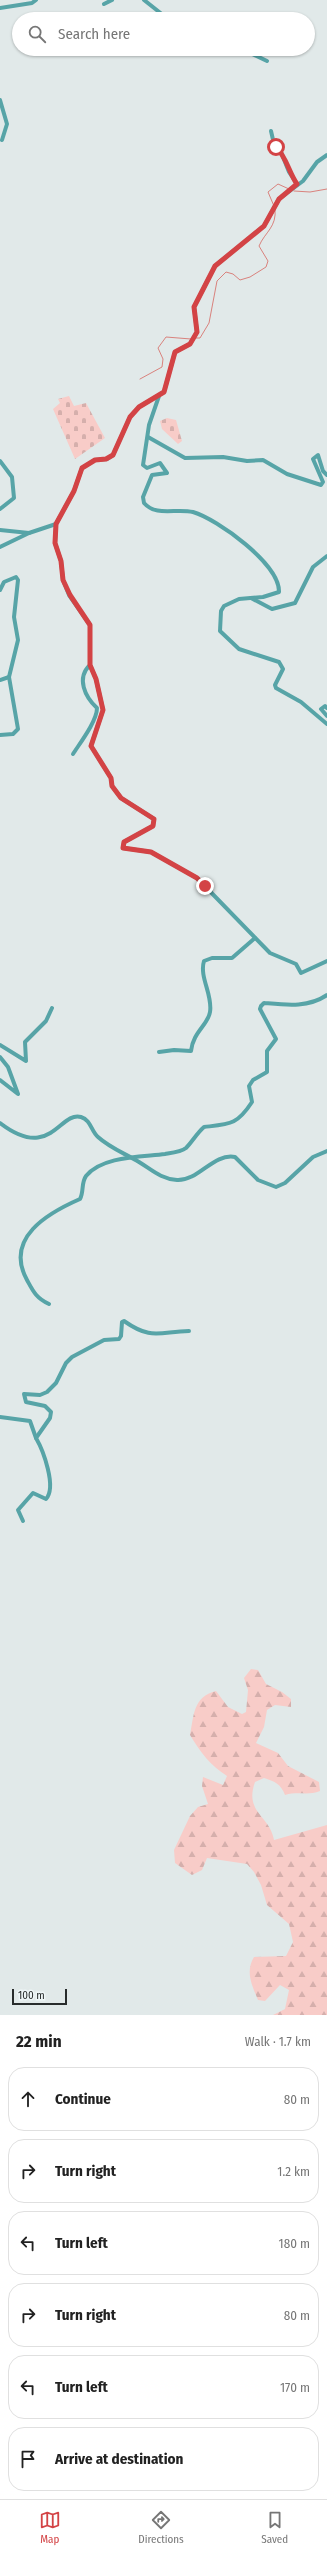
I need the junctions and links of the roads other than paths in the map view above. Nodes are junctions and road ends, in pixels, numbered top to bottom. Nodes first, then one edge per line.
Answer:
1 (36, 0) edge
2 (105, 0) edge
3 (112, 0) edge
4 (144, 0) edge
5 (0, 8) edge
6 (159, 12) edge
7 (257, 56) edge
8 (267, 61) dead end
9 (0, 100) edge
10 (271, 131) dead end
11 (2, 140) dead end
12 (327, 155) edge
13 (297, 184) junction
14 (159, 396) junction
15 (148, 437) junction
16 (0, 461) edge
17 (327, 475) edge
18 (0, 509) edge
19 (56, 524) junction
20 (0, 530) edge
21 (29, 533) junction
22 (0, 547) edge
23 (327, 556) edge
24 (0, 590) edge
25 (251, 598) junction
26 (90, 665) junction
27 (9, 677) junction
28 (0, 680) edge
29 (327, 708) edge
30 (327, 716) edge
31 (327, 724) edge
32 (0, 735) edge
33 (73, 754) dead end
34 (255, 938) junction
35 (327, 961) edge
36 (327, 995) edge
37 (52, 1008) dead end
38 (0, 1045) edge
39 (159, 1052) dead end
40 (0, 1057) edge
41 (0, 1080) edge
42 (0, 1123) edge
43 (327, 1151) edge
44 (127, 1157) junction
45 (49, 1304) dead end
46 (189, 1331) dead end
47 (0, 1417) edge
48 (36, 1438) junction
49 (23, 1521) dead end

1 - 5 street
2 - 3 street
4 - 6 street
7 - 8 street
9 - 11 street
10 - 13 street
12 - 13 street
13 - 14 street
14 - 15 street
14 - 19 street
15 - 17 street
15 - 25 street
16 - 18 street
19 - 21 street
19 - 26 street
20 - 21 street
21 - 22 street
23 - 25 street
24 - 27 street
25 - 31 street
26 - 33 street
26 - 34 street
27 - 28 street
27 - 32 street
29 - 30 street
34 - 35 street
34 - 39 street
36 - 44 street
37 - 38 street
40 - 41 street
42 - 44 street
43 - 44 street
44 - 45 street
46 - 48 street
47 - 48 street
48 - 49 street

